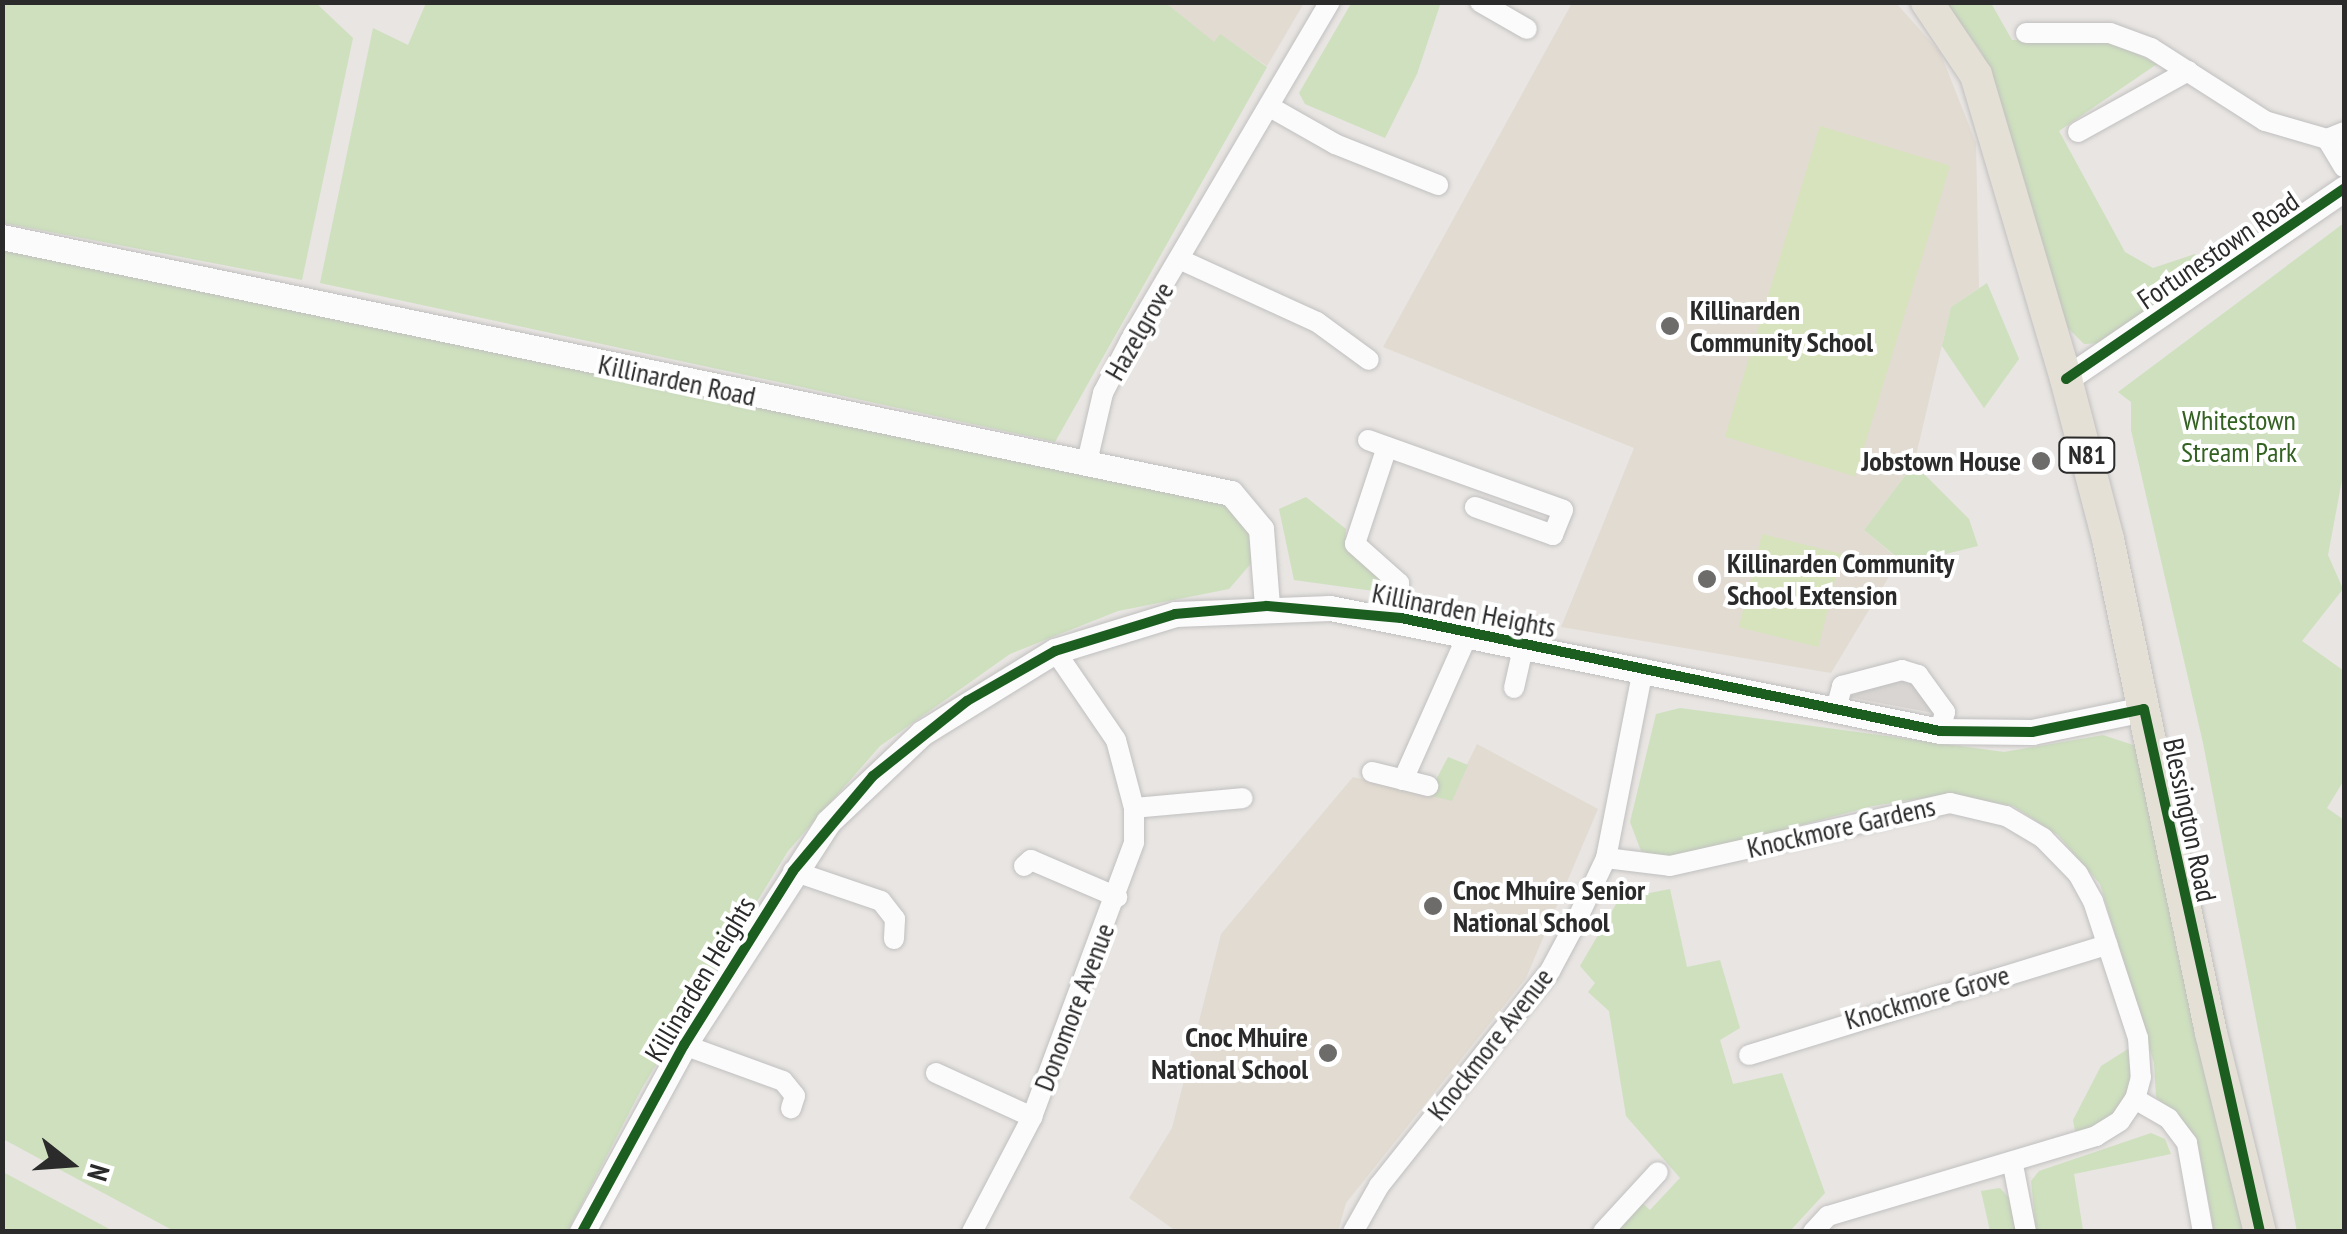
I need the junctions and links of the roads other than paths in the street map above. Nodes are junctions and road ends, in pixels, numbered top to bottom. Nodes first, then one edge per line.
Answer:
1 (1330, 2) edge
2 (1480, 2) edge
3 (1928, 2) edge
4 (1527, 28) dead end
5 (2026, 32) dead end
6 (2188, 71) junction
7 (1270, 107) junction
8 (2078, 132) dead end
9 (2336, 136) edge
10 (2344, 168) edge
11 (1438, 185) dead end
12 (2344, 190) edge
13 (2, 238) edge
14 (1181, 260) junction
15 (1369, 360) dead end
16 (2066, 379) junction
17 (1087, 462) junction
18 (1475, 507) dead end
19 (1267, 606) junction
20 (1401, 618) junction
21 (1469, 632) junction
22 (1524, 644) junction
23 (1056, 651) junction
24 (1643, 669) junction
25 (1514, 688) dead end
26 (1836, 709) junction
27 (2144, 709) junction
28 (1940, 731) junction
29 (1372, 772) dead end
30 (1404, 780) junction
31 (1428, 786) dead end
32 (1243, 798) dead end
33 (1134, 808) junction
34 (1606, 858) junction
35 (1024, 866) dead end
36 (793, 871) junction
37 (1117, 897) junction
38 (894, 939) dead end
39 (2107, 945) junction
40 (684, 1045) junction
41 (1749, 1056) dead end
42 (936, 1073) dead end
43 (2135, 1099) junction
44 (791, 1108) dead end
45 (1032, 1118) junction
46 (2013, 1165) junction
47 (1658, 1172) dead end
48 (582, 1232) edge
49 (972, 1232) edge
50 (1353, 1232) edge
51 (1603, 1232) edge
52 (1813, 1232) edge
53 (2026, 1232) edge
54 (2203, 1232) edge
55 (2260, 1232) edge

1 - 7 street, Hazelgrove
2 - 4 street
3 - 16 main road, Blessington Road / N81
5 - 6 street
6 - 8 street
6 - 9 street
7 - 11 street
7 - 14 street, Hazelgrove
9 - 10 street
12 - 16 street, Fortunestown Road
13 - 17 street, Killinarden Road
14 - 15 street, Hazelgrove
14 - 17 street, Hazelgrove
16 - 27 main road, Blessington Road / N81
17 - 19 street, Killinarden Road
18 - 20 street
19 - 20 street, Killinarden Heights
19 - 23 street, Killinarden Heights
20 - 21 street, Killinarden Heights
21 - 22 street, Killinarden Heights
21 - 30 street
22 - 24 street, Killinarden Heights
22 - 25 street
23 - 33 street, Donomore Avenue
23 - 36 street, Killinarden Heights
24 - 26 street, Killinarden Heights
24 - 34 street, Knockmore Avenue
26 - 28 street, Killinarden Heights
26 - 28 street
27 - 28 street, Killinarden Heights
27 - 55 main road, Blessington Road / N81
29 - 30 street
30 - 31 street
32 - 33 street
33 - 37 street, Donomore Avenue
34 - 39 street, Knockmore Gardens
34 - 50 street, Knockmore Avenue
35 - 37 street, Donomore Avenue
36 - 38 street
36 - 40 street, Killinarden Heights
37 - 45 street, Donomore Avenue
39 - 41 street, Knockmore Grove
39 - 43 street, Knockmore Gardens
40 - 44 street, Killinarden Heights
40 - 48 street, Killinarden Heights
42 - 45 street, Donomore Avenue
43 - 46 street
43 - 54 street
45 - 49 street, Donomore Avenue
46 - 52 street
46 - 53 street
47 - 51 street

